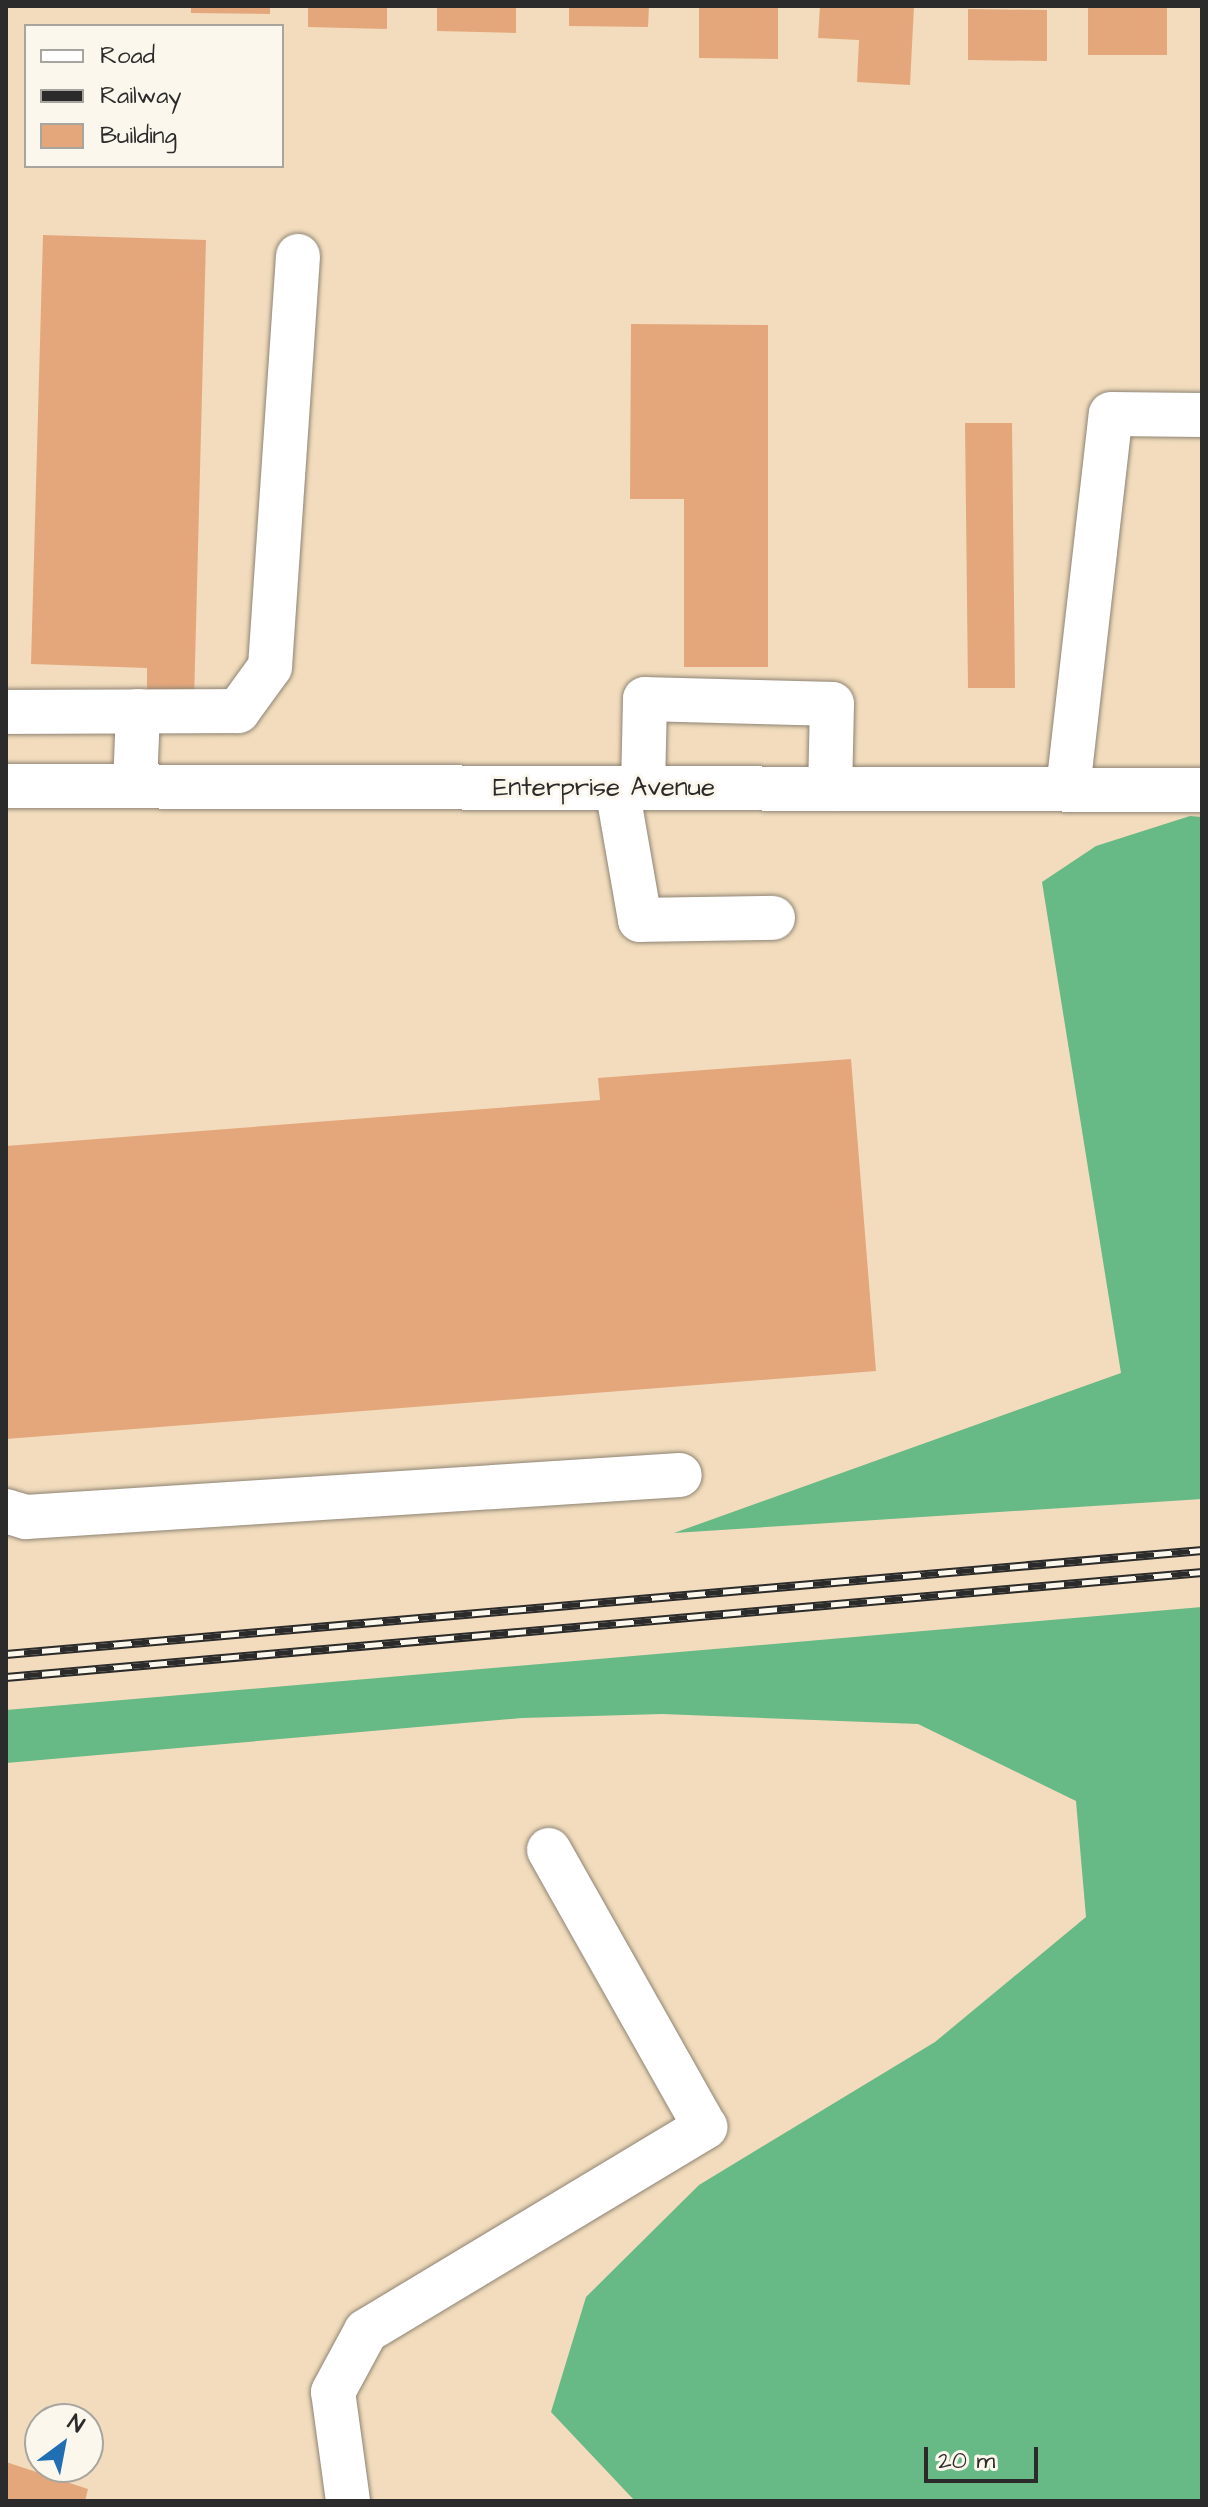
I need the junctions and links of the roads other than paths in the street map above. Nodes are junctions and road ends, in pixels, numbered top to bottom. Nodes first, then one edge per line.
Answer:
1 (298, 256) dead end
2 (1202, 415) edge
3 (138, 711) junction
4 (6, 712) edge
5 (6, 786) edge
6 (135, 786) junction
7 (630, 788) junction
8 (830, 789) junction
9 (1068, 789) junction
10 (1202, 790) edge
11 (773, 918) dead end
12 (680, 1475) dead end
13 (6, 1511) edge
14 (549, 1850) dead end
15 (342, 2494) edge

1 - 3 street
2 - 9 street
3 - 4 street
3 - 6 street
5 - 6 street, Enterprise Avenue
6 - 7 street, Enterprise Avenue
7 - 8 street, Enterprise Avenue
7 - 8 street
7 - 11 street
8 - 9 street, Enterprise Avenue
9 - 10 street, Enterprise Avenue
12 - 13 street
14 - 15 street

